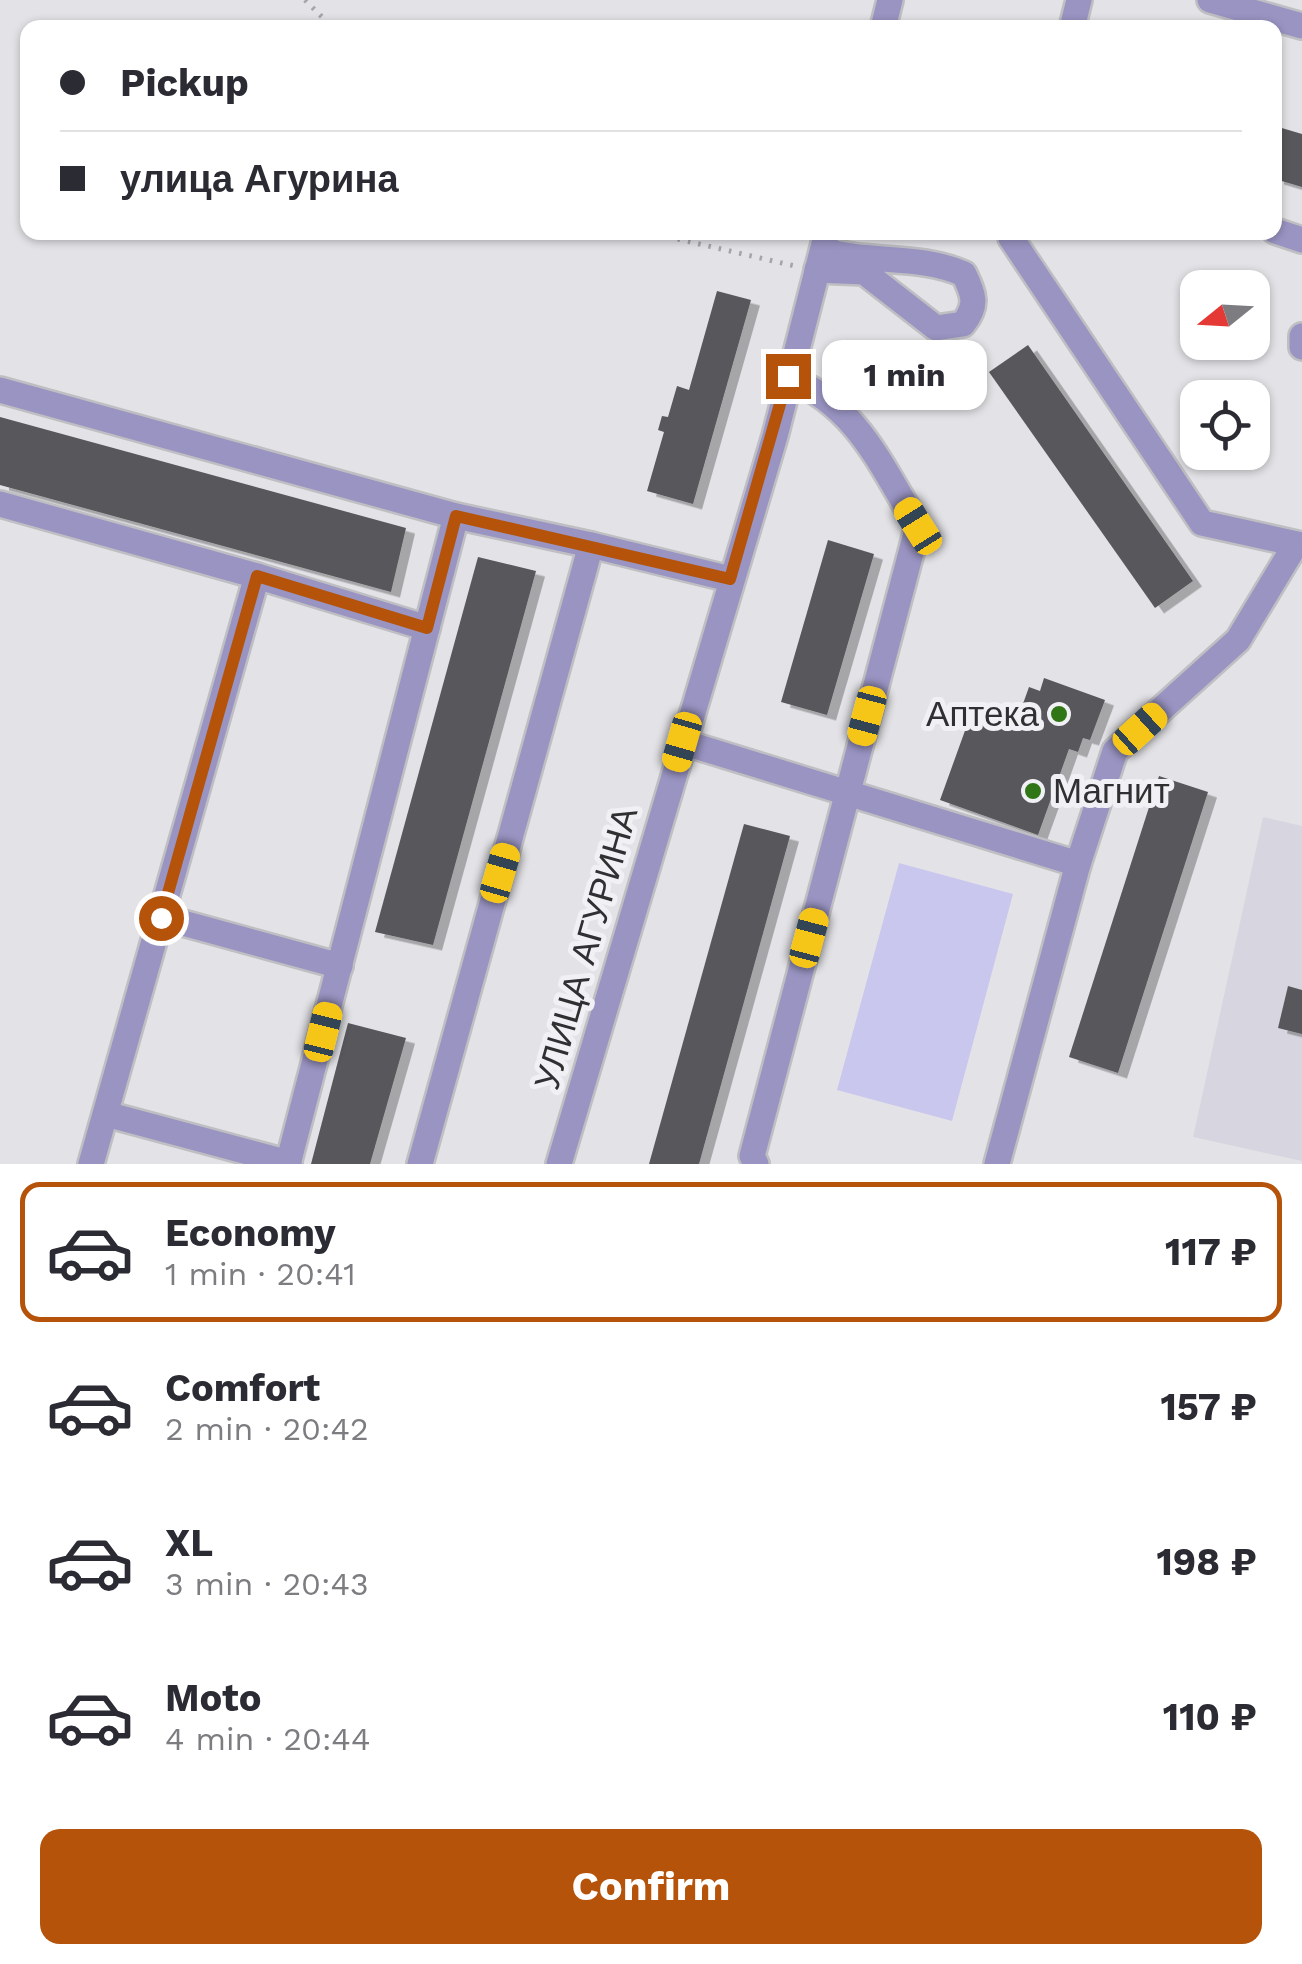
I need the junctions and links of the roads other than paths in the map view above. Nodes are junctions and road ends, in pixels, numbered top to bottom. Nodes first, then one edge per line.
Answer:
1 (1210, 0) edge
2 (1281, 20) edge
3 (1011, 240) edge
4 (822, 251) edge
5 (1302, 336) edge
6 (1302, 346) edge
7 (788, 376) junction
8 (0, 390) edge
9 (0, 504) edge
10 (456, 516) junction
11 (590, 545) junction
12 (1298, 546) edge
13 (257, 576) junction
14 (730, 579) junction
15 (427, 628) junction
16 (682, 742) junction
17 (847, 792) junction
18 (1078, 864) junction
19 (161, 918) junction
20 (340, 966) junction
21 (106, 1114) junction
22 (91, 1164) edge
23 (289, 1164) edge
24 (420, 1164) edge
25 (559, 1164) edge
26 (756, 1164) edge
27 (997, 1164) edge

1 - 2 street
3 - 12 street
4 - 4 street
4 - 7 street, УЛИЦА АГУРИНА
5 - 6 street
7 - 14 street, УЛИЦА АГУРИНА
7 - 17 street
8 - 10 street
9 - 13 street
10 - 11 street
10 - 15 street
11 - 14 street
11 - 24 street
12 - 18 street
13 - 15 street
13 - 19 street
14 - 16 street, УЛИЦА АГУРИНА
15 - 20 street
16 - 17 street
16 - 25 street, УЛИЦА АГУРИНА
17 - 18 street
17 - 26 street
18 - 27 street
19 - 20 street
19 - 21 street
20 - 23 street
21 - 22 street
21 - 23 street

